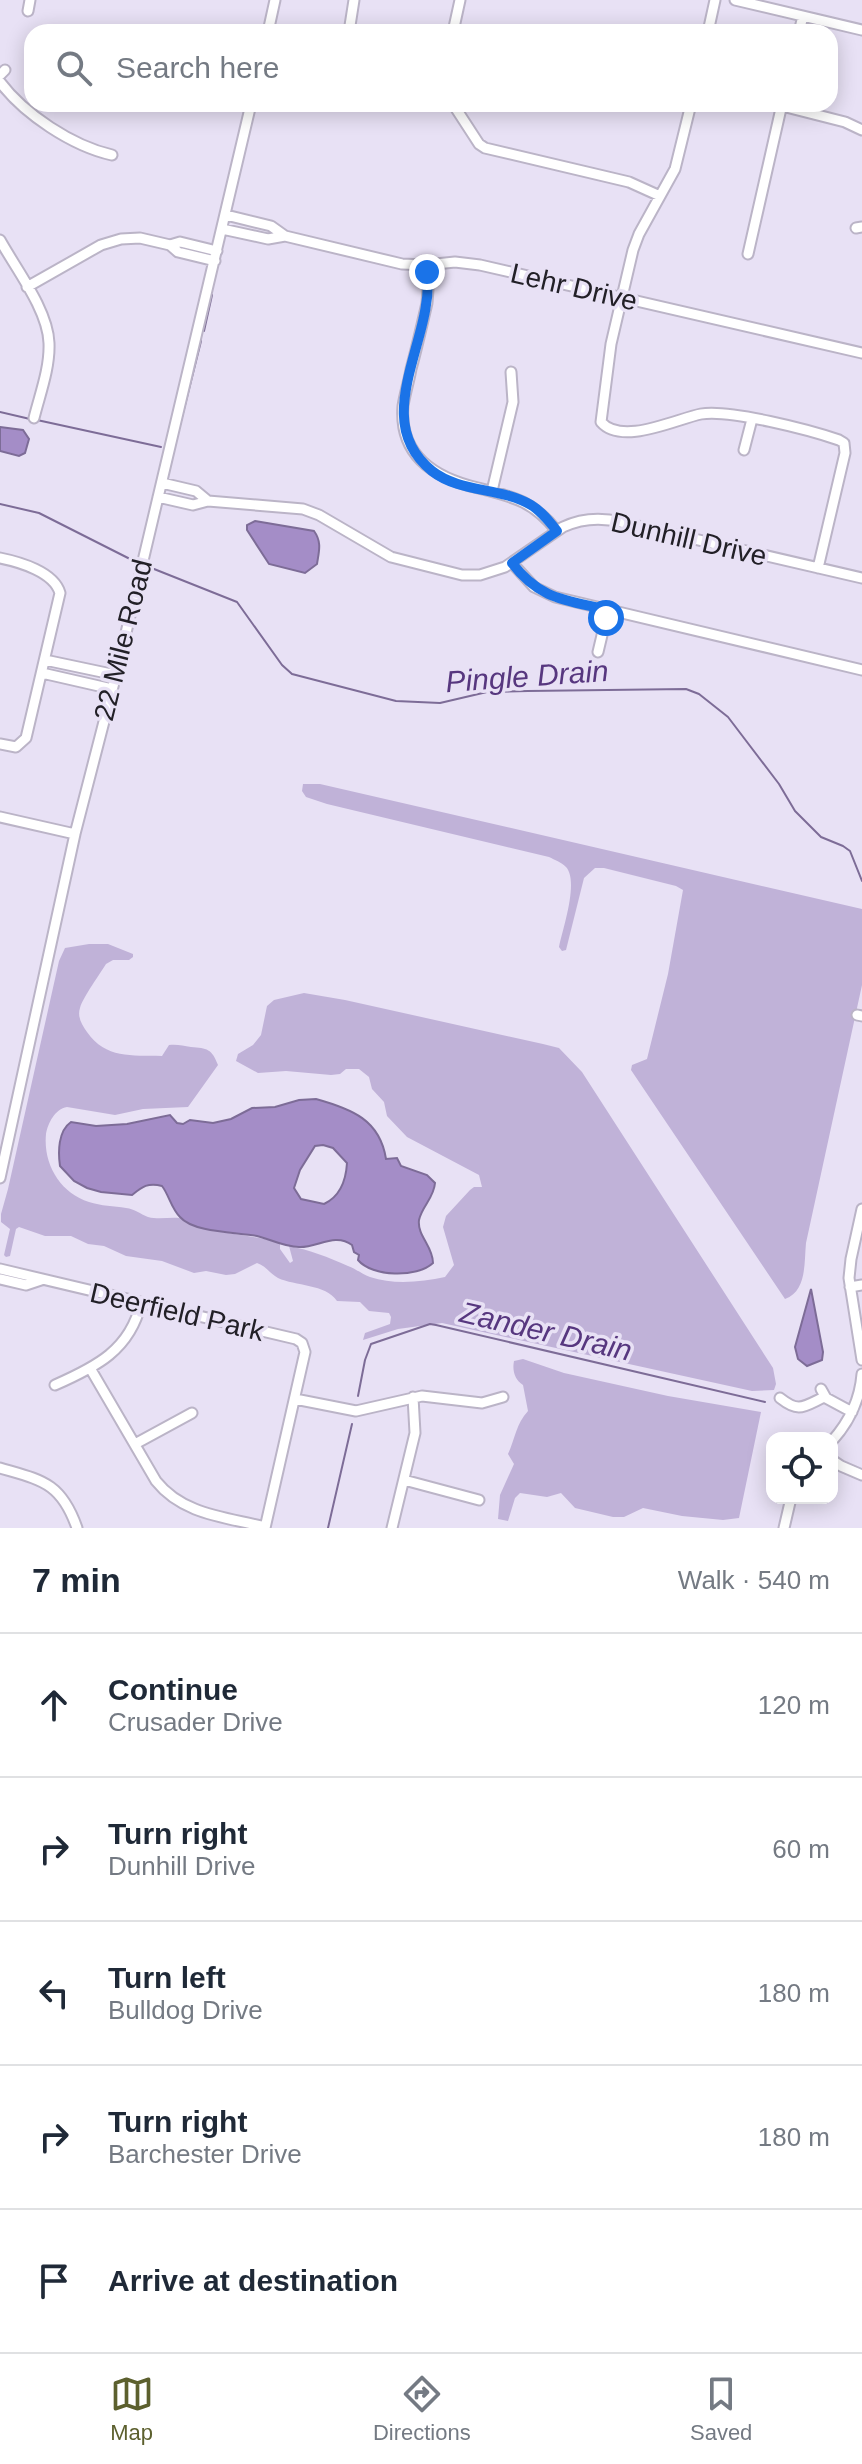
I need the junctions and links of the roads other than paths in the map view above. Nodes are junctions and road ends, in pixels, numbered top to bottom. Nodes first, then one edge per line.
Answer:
1 (30, 0) edge
2 (275, 0) edge
3 (354, 0) edge
4 (460, 0) edge
5 (715, 0) edge
6 (735, 0) edge
7 (28, 11) dead end
8 (803, 16) junction
9 (270, 24) edge
10 (350, 24) edge
11 (455, 24) edge
12 (710, 24) edge
13 (801, 24) edge
14 (837, 24) edge
15 (838, 24) edge
16 (862, 30) edge
17 (0, 82) edge
18 (24, 108) edge
19 (30, 112) edge
20 (249, 112) edge
21 (458, 112) edge
22 (688, 112) edge
23 (780, 112) edge
24 (808, 112) edge
25 (862, 130) edge
26 (112, 155) dead end
27 (660, 196) junction
28 (226, 215) junction
29 (222, 229) junction
30 (285, 236) junction
31 (0, 240) edge
32 (748, 254) dead end
33 (216, 256) junction
34 (426, 265) junction
35 (27, 287) junction
36 (621, 298) junction
37 (862, 353) edge
38 (511, 372) dead end
39 (34, 418) dead end
40 (752, 419) junction
41 (744, 450) dead end
42 (162, 483) junction
43 (492, 491) junction
44 (158, 497) junction
45 (208, 501) junction
46 (557, 531) junction
47 (0, 558) edge
48 (512, 563) junction
49 (818, 568) junction
50 (862, 578) edge
51 (608, 610) junction
52 (598, 652) dead end
53 (45, 660) junction
54 (862, 670) edge
55 (42, 673) junction
56 (116, 675) junction
57 (112, 689) junction
58 (0, 744) edge
59 (0, 817) edge
60 (75, 834) junction
61 (2, 1155) edge
62 (1, 1172) edge
63 (862, 1209) edge
64 (0, 1269) edge
65 (0, 1279) edge
66 (41, 1280) junction
67 (862, 1285) edge
68 (850, 1287) junction
69 (141, 1303) junction
70 (862, 1360) edge
71 (90, 1368) junction
72 (862, 1374) edge
73 (862, 1383) edge
74 (55, 1385) dead end
75 (413, 1397) junction
76 (503, 1397) dead end
77 (780, 1398) dead end
78 (295, 1399) junction
79 (852, 1412) junction
80 (192, 1413) dead end
81 (838, 1432) edge
82 (135, 1444) junction
83 (838, 1464) edge
84 (0, 1468) edge
85 (862, 1475) edge
86 (404, 1480) junction
87 (479, 1500) dead end
88 (790, 1504) edge
89 (77, 1528) edge
90 (265, 1528) edge
91 (392, 1528) edge
92 (784, 1528) edge

1 - 7 street
2 - 9 street
3 - 10 street
4 - 11 street
5 - 12 street
6 - 8 street
8 - 13 street
8 - 14 street
15 - 16 street
17 - 18 street
19 - 26 street
20 - 28 street, 22 Mile Road
21 - 27 street
22 - 27 street
23 - 32 street
24 - 25 street
27 - 36 street
28 - 29 street, 22 Mile Road
28 - 30 street, Lehr Drive
29 - 30 street, Lehr Drive
29 - 33 street, 22 Mile Road
30 - 34 street, Lehr Drive
31 - 35 street
33 - 35 street
33 - 42 street, 22 Mile Road
34 - 36 street, Lehr Drive
34 - 43 street
35 - 39 street
36 - 37 street, Lehr Drive
36 - 40 street
38 - 43 street
40 - 41 street
40 - 49 street
42 - 44 street, 22 Mile Road
42 - 45 street, Dunhill Drive
43 - 46 street
44 - 45 street, Dunhill Drive
44 - 56 street, 22 Mile Road
45 - 48 street, Dunhill Drive
46 - 48 street, Dunhill Drive
46 - 49 street, Dunhill Drive
47 - 53 street
48 - 51 street
49 - 50 street, Dunhill Drive
51 - 52 street
51 - 54 street
53 - 55 street
53 - 56 street
55 - 57 street
55 - 58 street
56 - 57 street, 22 Mile Road
57 - 60 street, 22 Mile Road
59 - 60 street
60 - 61 street, 22 Mile Road
61 - 62 street, 22 Mile Road
63 - 68 street
64 - 66 street
65 - 66 street
66 - 69 street, Deerfield Park
67 - 68 street
68 - 70 street
69 - 71 street
69 - 78 street, Deerfield Park
71 - 74 street
71 - 82 street
72 - 73 street
73 - 79 street
75 - 76 street
75 - 78 street
75 - 86 street
77 - 79 street
78 - 90 street
79 - 81 street
80 - 82 street
82 - 90 street
83 - 85 street
84 - 89 street
86 - 87 street
86 - 91 street
88 - 92 street

